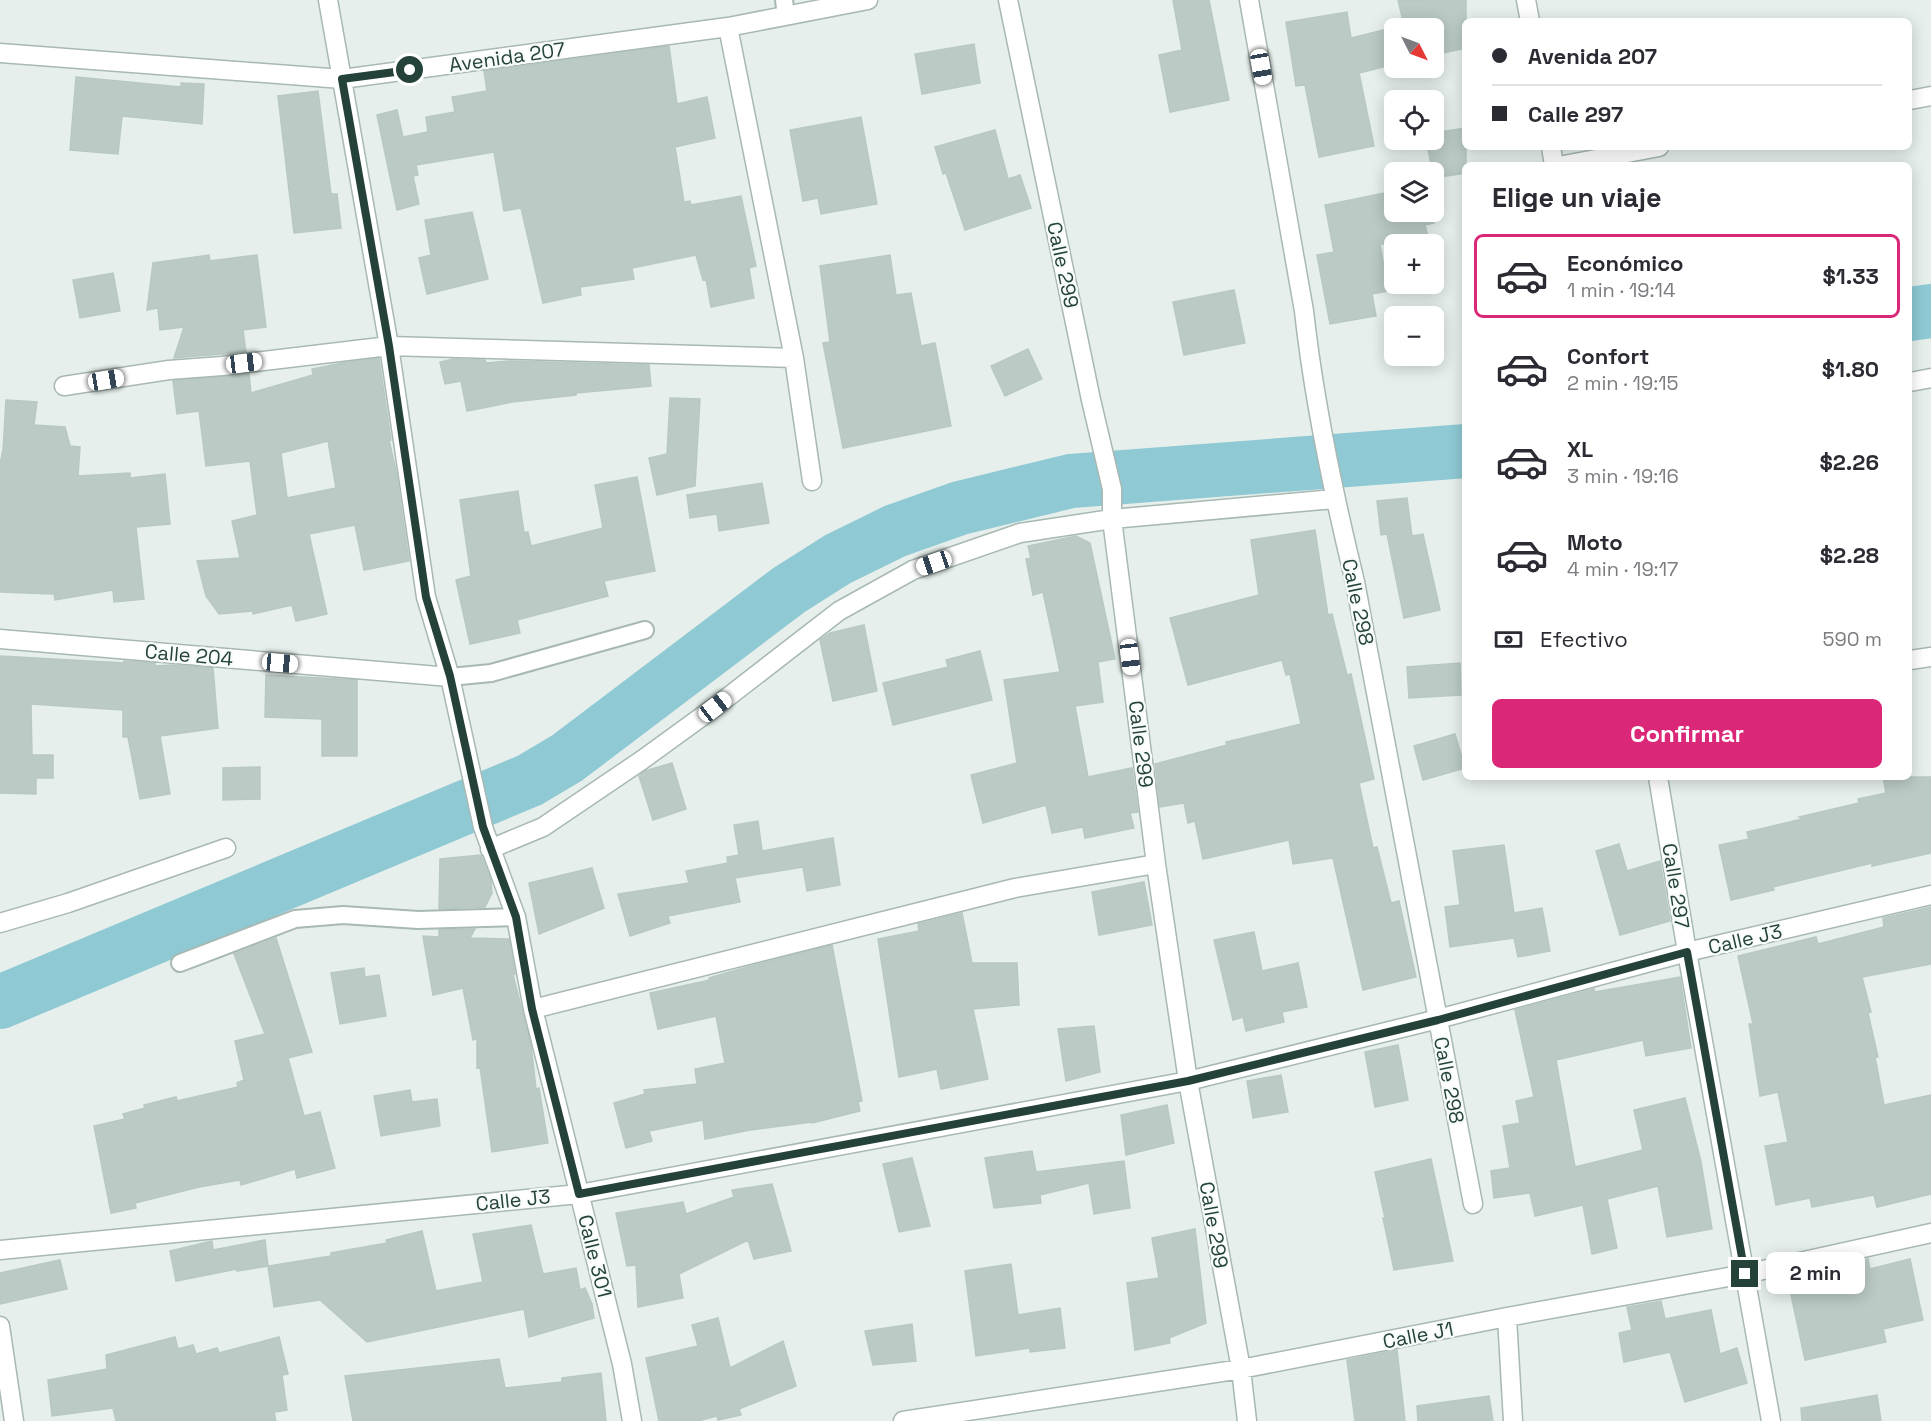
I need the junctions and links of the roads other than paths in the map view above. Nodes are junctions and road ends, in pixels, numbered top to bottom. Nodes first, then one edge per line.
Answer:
1 (328, 0) edge
2 (868, 0) edge
3 (1008, 0) edge
4 (1249, 0) edge
5 (1526, 0) edge
6 (785, 8) edge
7 (1529, 18) edge
8 (728, 27) junction
9 (0, 53) edge
10 (342, 79) junction
11 (1931, 96) edge
12 (1912, 100) edge
13 (1643, 150) edge
14 (1580, 162) edge
15 (389, 346) junction
16 (794, 358) junction
17 (1931, 378) edge
18 (1912, 382) edge
19 (64, 386) dead end
20 (812, 481) dead end
21 (1334, 497) junction
22 (1113, 519) junction
23 (645, 630) dead end
24 (0, 639) edge
25 (1931, 657) edge
26 (1912, 660) edge
27 (450, 676) junction
28 (1658, 780) edge
29 (226, 848) dead end
30 (490, 849) junction
31 (1156, 864) junction
32 (1931, 895) edge
33 (516, 917) junction
34 (0, 923) edge
35 (1687, 952) junction
36 (180, 963) dead end
37 (532, 1009) junction
38 (1438, 1020) junction
39 (1188, 1081) junction
40 (579, 1194) junction
41 (1473, 1204) dead end
42 (1931, 1233) edge
43 (0, 1250) edge
44 (1745, 1274) junction
45 (1507, 1317) junction
46 (0, 1326) edge
47 (1241, 1369) junction
48 (14, 1421) edge
49 (632, 1421) edge
50 (903, 1421) edge
51 (1247, 1421) edge
52 (1513, 1421) edge
53 (1771, 1421) edge

1 - 10 street, Calle 301
2 - 6 street, Avenida 207
3 - 22 street, Calle 299
4 - 21 street, Calle 298
5 - 7 street
6 - 8 street, Avenida 207
8 - 10 street, Avenida 207
8 - 16 street
9 - 10 street, Avenida 207
10 - 15 street, Calle 301
11 - 12 street
13 - 14 street
15 - 16 street
15 - 19 street
15 - 27 street, Calle 301
16 - 20 street
17 - 18 street
21 - 22 street
21 - 38 street, Calle 298
22 - 30 street
22 - 31 street, Calle 299
23 - 27 lane
24 - 27 street, Calle 204
25 - 26 street
27 - 30 street, Calle 301
28 - 35 street, Calle 297
29 - 34 street
30 - 33 street, Calle 301
31 - 37 street
31 - 39 street, Calle 299
32 - 35 street, Calle J3
33 - 36 lane
33 - 37 street, Calle 301
35 - 38 street, Calle J3
35 - 44 street, Calle 297
37 - 40 street, Calle 301
38 - 39 street, Calle J3
38 - 41 street, Calle 298
39 - 40 street, Calle J3
39 - 47 street, Calle 299
40 - 43 street, Calle J3
40 - 49 street, Calle 301
42 - 44 street, Calle J1
44 - 45 street, Calle J1
44 - 53 street, Calle 297
45 - 47 street, Calle J1
45 - 52 street
46 - 48 street
47 - 50 street, Calle J1
47 - 51 street, Calle 299

